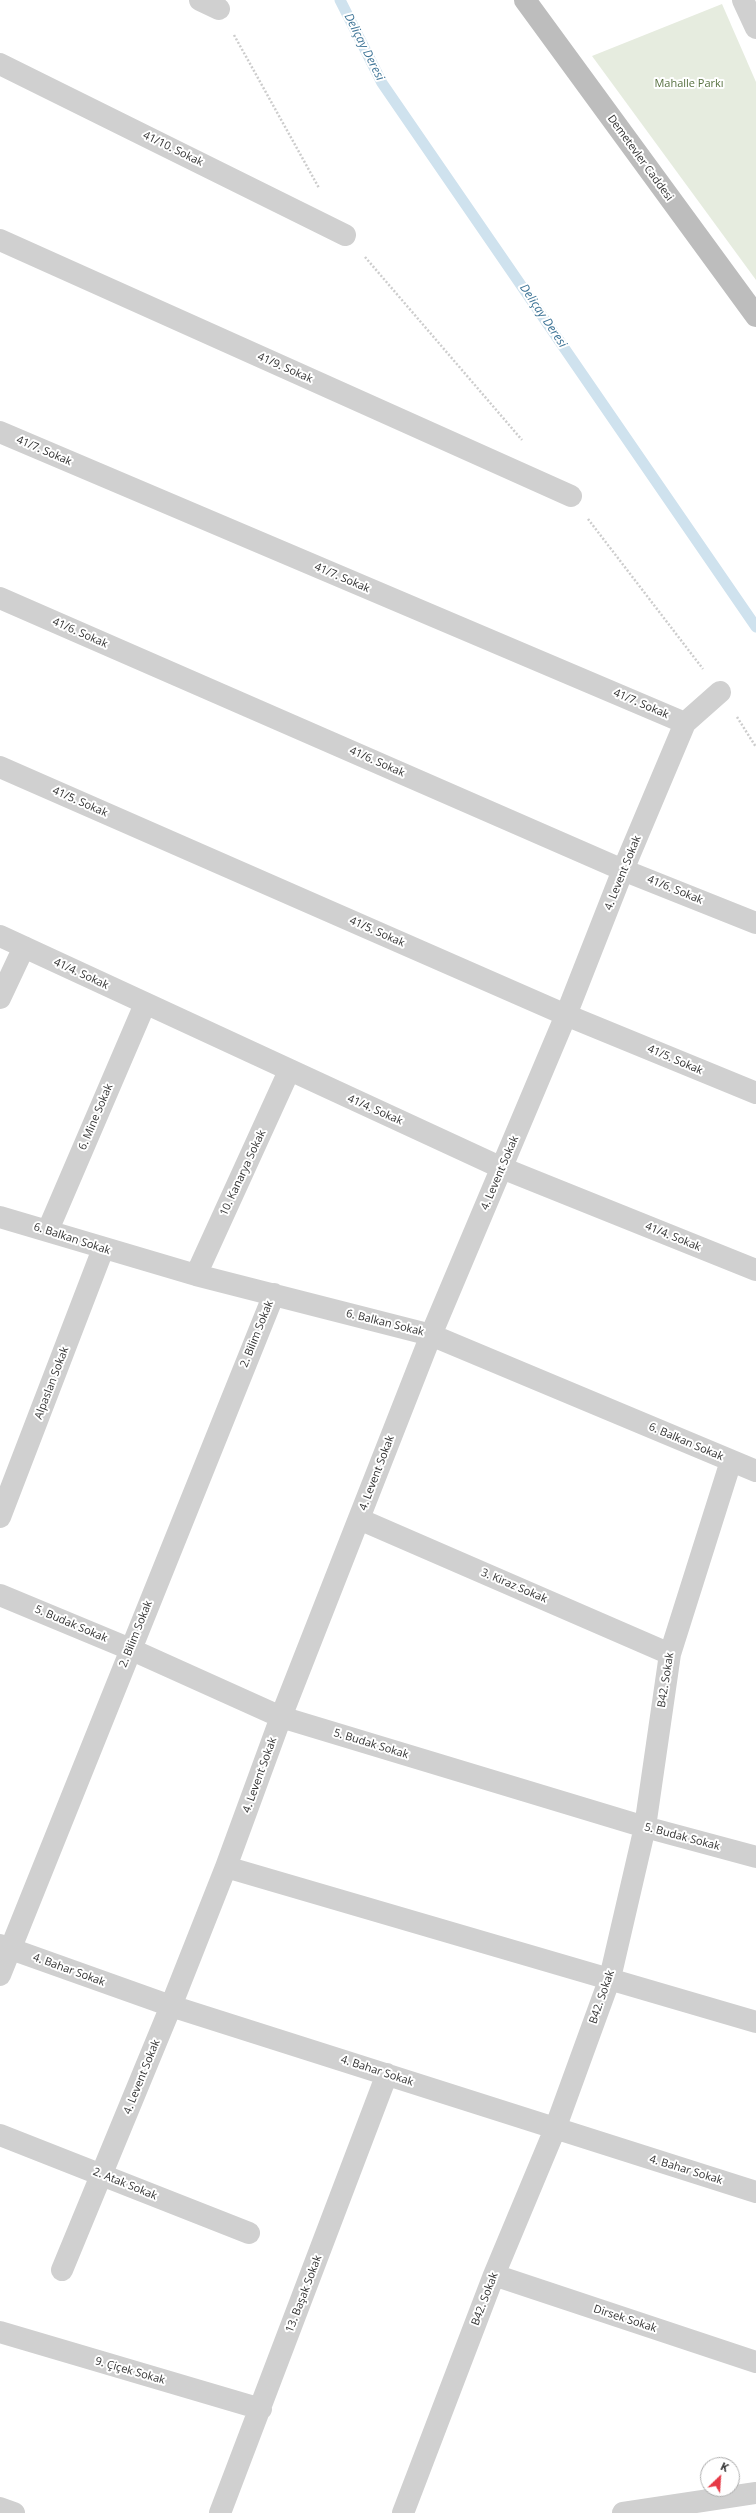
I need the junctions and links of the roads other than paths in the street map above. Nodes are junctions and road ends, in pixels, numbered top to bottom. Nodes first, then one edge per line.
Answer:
1 (525, 0) edge
2 (743, 0) edge
3 (756, 28) edge
4 (0, 64) edge
5 (345, 234) road end
6 (0, 240) edge
7 (755, 313) edge
8 (0, 432) edge
9 (571, 496) road end
10 (0, 598) edge
11 (720, 692) road end
12 (685, 723) junction
13 (0, 767) edge
14 (623, 870) junction
15 (756, 923) edge
16 (0, 936) edge
17 (24, 947) junction
18 (0, 998) edge
19 (145, 1004) junction
20 (566, 1015) junction
21 (289, 1071) junction
22 (756, 1094) edge
23 (502, 1168) junction
24 (0, 1217) edge
25 (48, 1230) junction
26 (103, 1249) junction
27 (756, 1270) edge
28 (196, 1275) junction
29 (274, 1294) junction
30 (431, 1335) junction
31 (731, 1460) junction
32 (756, 1471) edge
33 (0, 1517) edge
34 (359, 1519) junction
35 (0, 1595) edge
36 (130, 1649) junction
37 (670, 1654) junction
38 (281, 1717) junction
39 (645, 1827) junction
40 (756, 1857) edge
41 (226, 1867) junction
42 (5, 1947) edge
43 (0, 1975) edge
44 (610, 1978) junction
45 (171, 2006) junction
46 (756, 2022) edge
47 (387, 2074) junction
48 (555, 2129) junction
49 (0, 2135) edge
50 (102, 2174) junction
51 (756, 2192) edge
52 (249, 2233) dead end
53 (62, 2270) dead end
54 (494, 2275) junction
55 (0, 2332) edge
56 (756, 2362) edge
57 (261, 2409) junction
58 (756, 2493) edge
59 (0, 2508) edge
60 (14, 2513) edge
61 (220, 2513) edge
62 (403, 2513) edge
63 (623, 2513) edge

1 - 7 main road, Demetevler Caddesi
2 - 3 street
4 - 5 street, 41/10. Sokak
6 - 9 street, 41/9. Sokak
8 - 12 street, 41/7. Sokak
10 - 14 street, 41/6. Sokak
11 - 12 street, 4. Levent Sokak
12 - 14 street, 4. Levent Sokak
13 - 20 street, 41/5. Sokak
14 - 15 street, 41/6. Sokak
14 - 20 street, 4. Levent Sokak
16 - 17 street, 41/4. Sokak
17 - 18 street
17 - 19 street, 41/4. Sokak
19 - 21 street, 41/4. Sokak
19 - 25 street, 6. Mine Sokak
20 - 22 street, 41/5. Sokak
20 - 23 street, 4. Levent Sokak
21 - 23 street, 41/4. Sokak
21 - 28 street, 10. Kanarya Sokak
23 - 27 street, 41/4. Sokak
23 - 30 street, 4. Levent Sokak
24 - 25 street, 6. Balkan Sokak
25 - 26 street, 6. Balkan Sokak
26 - 28 street, 6. Balkan Sokak
26 - 33 street, Alpaslan Sokak
28 - 29 street, 6. Balkan Sokak
29 - 30 street, 6. Balkan Sokak
29 - 36 street, 2. Bilim Sokak
30 - 31 street, 6. Balkan Sokak
30 - 34 street, 4. Levent Sokak
31 - 32 street, 6. Balkan Sokak
31 - 37 street, B42. Sokak
34 - 37 street, 3. Kiraz Sokak
34 - 38 street, 4. Levent Sokak
35 - 36 street, 5. Budak Sokak
36 - 38 street, 5. Budak Sokak
36 - 42 street, 2. Bilim Sokak
37 - 39 street, B42. Sokak
38 - 39 street, 5. Budak Sokak
38 - 41 street, 4. Levent Sokak
39 - 40 street, 5. Budak Sokak
39 - 44 street, B42. Sokak
41 - 44 street
41 - 45 street, 4. Levent Sokak
42 - 43 street, 2. Bilim Sokak
42 - 45 street, 4. Bahar Sokak
44 - 46 street
44 - 48 street, B42. Sokak
45 - 47 street, 4. Bahar Sokak
45 - 50 street, 4. Levent Sokak
47 - 48 street, 4. Bahar Sokak
47 - 57 street, 13. Başak Sokak
48 - 51 street, 4. Bahar Sokak
48 - 54 street, B42. Sokak
49 - 50 street, 2. Atak Sokak
50 - 52 street, 2. Atak Sokak
50 - 53 street, 4. Levent Sokak
54 - 56 street, Dirsek Sokak
54 - 62 street, B42. Sokak
55 - 57 street, 9. Çiçek Sokak
57 - 61 street, 13. Başak Sokak
58 - 63 street
59 - 60 street

